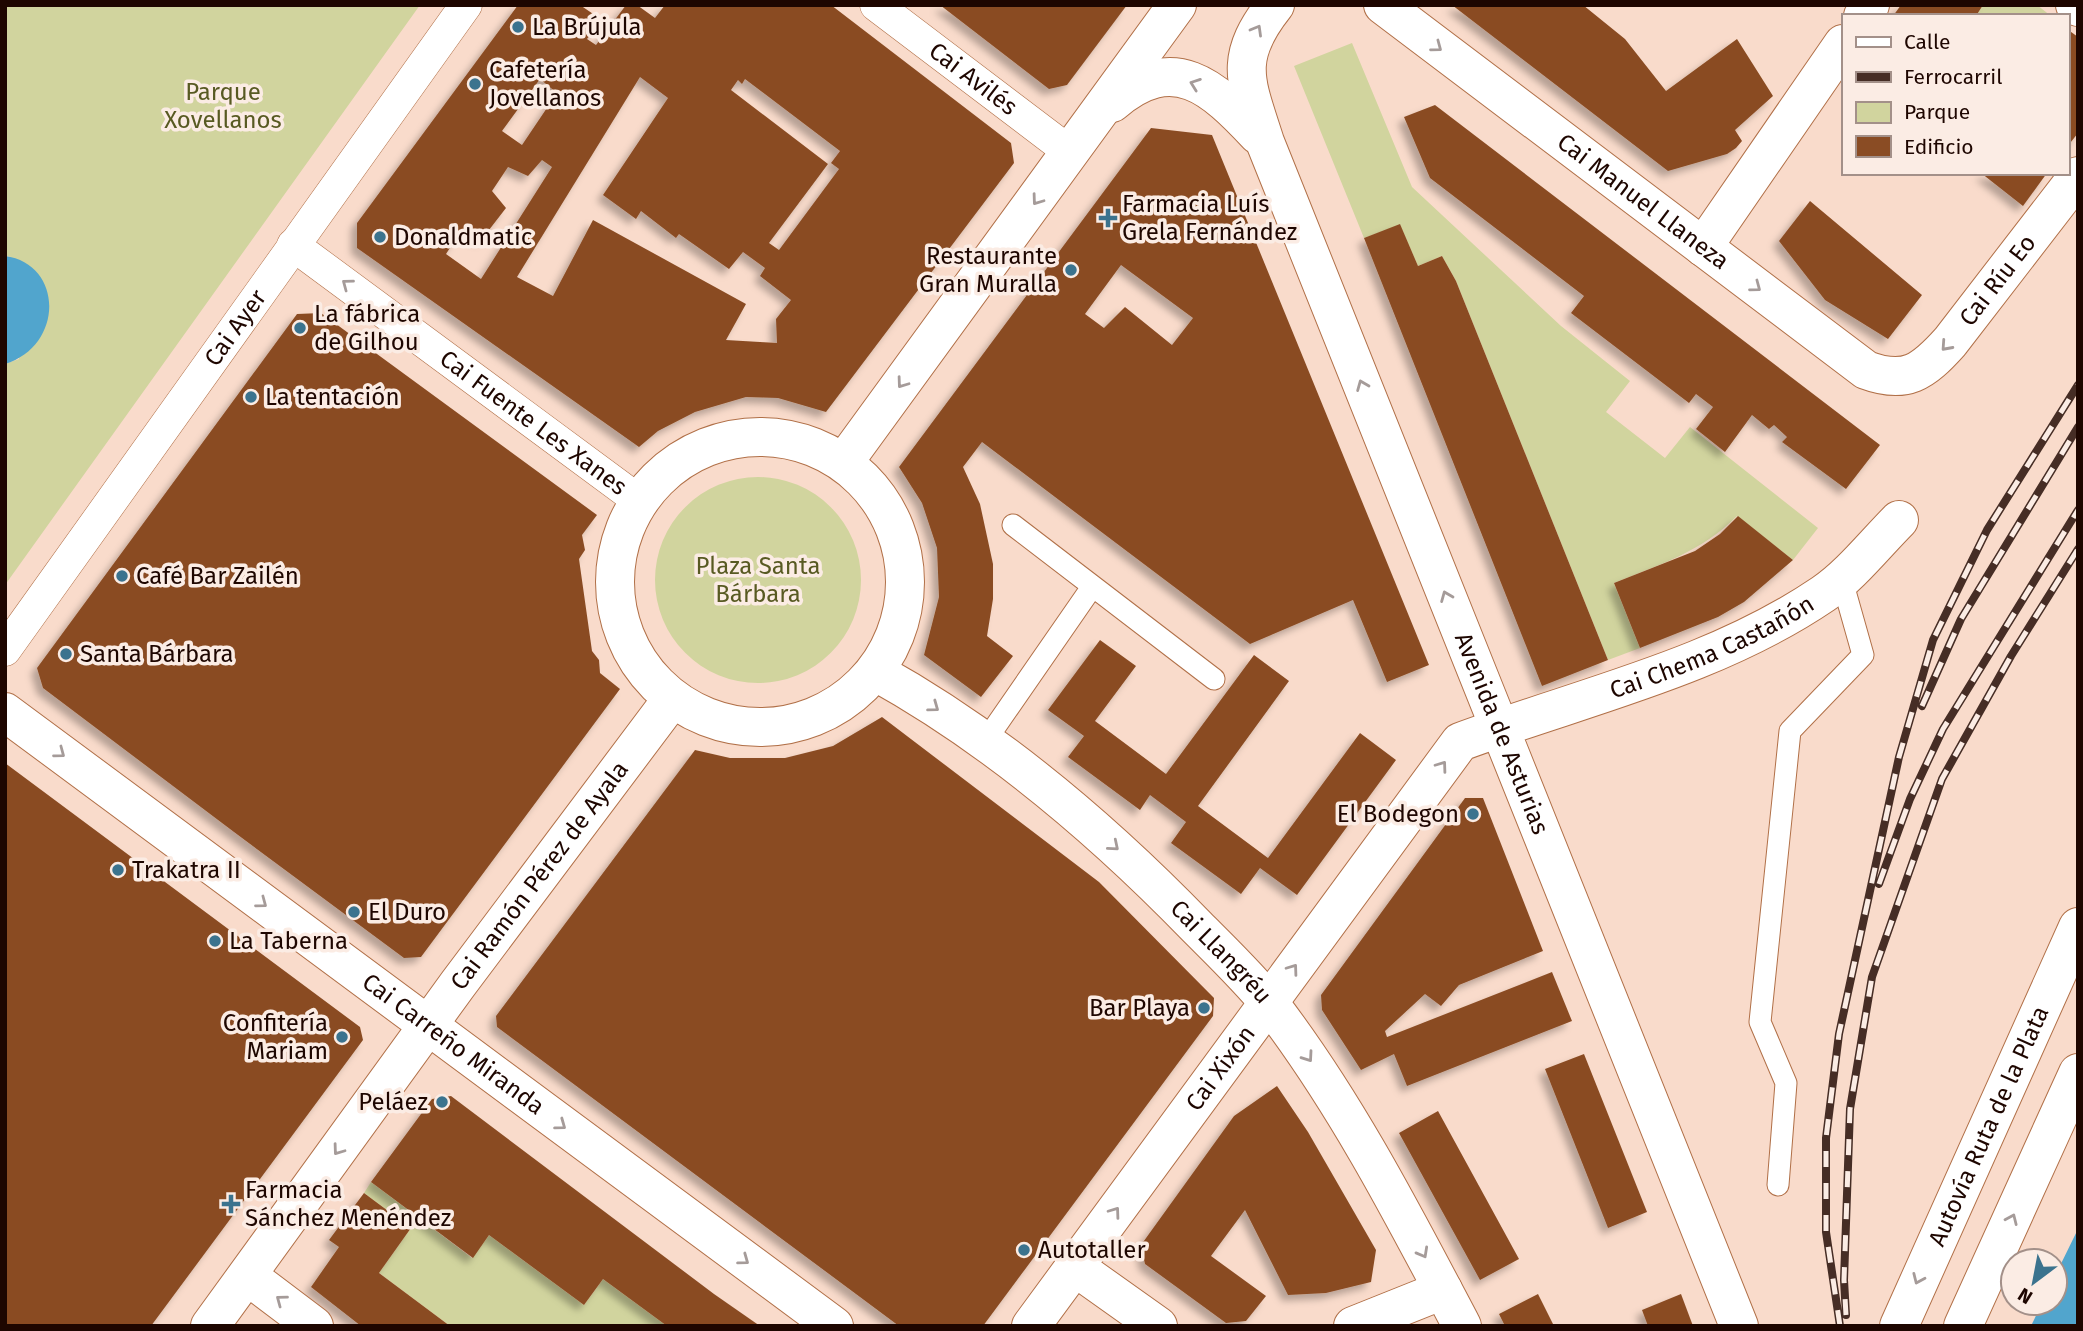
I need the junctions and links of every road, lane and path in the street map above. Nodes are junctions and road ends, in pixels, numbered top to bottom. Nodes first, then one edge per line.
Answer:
1 (466, 5) edge
2 (876, 5) edge
3 (1177, 5) edge
4 (1275, 5) edge
5 (1383, 5) edge
6 (1842, 45) edge
7 (1097, 116) junction
8 (1265, 142) junction
9 (1071, 153) junction
10 (2078, 176) edge
11 (293, 245) junction
12 (1703, 247) junction
13 (1911, 375) joint
14 (844, 462) junction
15 (638, 500) junction
16 (1899, 520) dead end
17 (1013, 525) dead end
18 (1841, 577) junction
19 (1092, 587) junction
20 (5, 650) edge
21 (876, 672) junction
22 (1214, 679) dead end
23 (673, 699) junction
24 (5, 712) edge
25 (1498, 728) junction
26 (984, 743) junction
27 (2078, 927) edge
28 (1268, 1002) junction
29 (429, 1025) junction
30 (2078, 1073) edge
31 (1778, 1185) dead end
32 (1075, 1267) junction
33 (248, 1276) junction
34 (1443, 1290) junction
35 (210, 1326) edge
36 (314, 1326) edge
37 (834, 1326) edge
38 (1031, 1326) edge
39 (1158, 1326) edge
40 (1353, 1326) edge
41 (1462, 1326) edge
42 (1739, 1326) edge
43 (1899, 1326) edge
44 (1963, 1326) edge

1 - 11 street, Cai Ayer
2 - 9 street, Cai Avilés
3 - 7 main road
8 -> 4 main road, Avenida de Asturias
5 -> 12 main road, Cai Manuel Llaneza
6 - 12 main road
8 -> 7 main road, Avenida de Asturias
7 - 9 main road
25 -> 8 main road, Avenida de Asturias
9 -> 14 main road
10 -> 13 main road, Cai Ríu Eo
15 -> 11 street, Cai Fuente Les Xanes
11 - 20 street, Cai Ayer
12 -> 13 main road, Cai Manuel Llaneza
14 - 15 main road
14 - 21 main road
15 - 23 main road
16 - 18 main road, Cai Chema Castañón
17 - 19 lane
18 - 25 main road, Cai Chema Castañón
18 - 31 lane
19 - 22 lane
19 - 26 lane
21 - 23 main road
21 -> 26 main road, Cai Llangréu
23 - 29 main road, Cai Ramón Pérez de Ayala
24 -> 29 main road, Cai Carreño Miranda
28 -> 25 main road, Cai Xixón
25 - 42 main road, Avenida de Asturias
26 -> 28 main road, Cai Llangréu
27 -> 43 main road, Autovía Ruta de la Plata
32 -> 28 main road, Cai Xixón
28 -> 34 main road, Cai Llangréu
29 -> 33 main road, Cai Ramón Pérez de Ayala
29 -> 37 main road, Cai Carreño Miranda
44 -> 30 main road
32 - 38 main road, Cai Xixón
32 - 39 main road
33 - 35 main road, Cai Ramón Pérez de Ayala
36 -> 33 main road
34 - 40 main road
34 - 41 main road, Cai Llangréu

